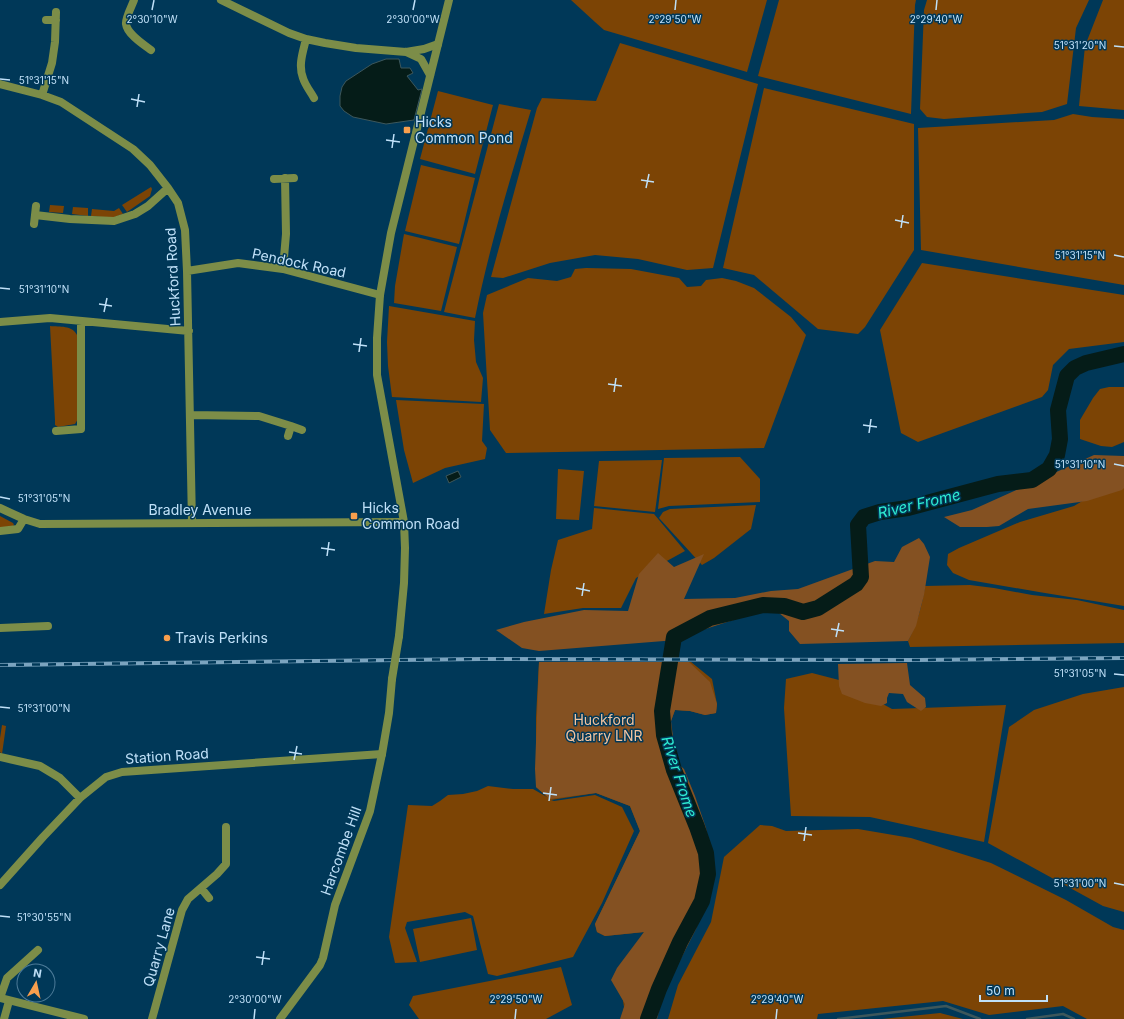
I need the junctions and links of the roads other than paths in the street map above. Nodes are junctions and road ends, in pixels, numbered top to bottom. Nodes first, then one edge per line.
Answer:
1 (134, 0) edge
2 (221, 0) edge
3 (449, 0) edge
4 (46, 20) dead end
5 (306, 39) junction
6 (438, 44) junction
7 (151, 50) dead end
8 (406, 52) junction
9 (430, 75) junction
10 (0, 84) edge
11 (42, 94) junction
12 (314, 98) dead end
13 (274, 178) dead end
14 (285, 178) junction
15 (294, 178) dead end
16 (168, 188) junction
17 (36, 206) dead end
18 (35, 215) junction
19 (34, 224) dead end
20 (283, 269) junction
21 (187, 271) junction
22 (380, 295) junction
23 (0, 322) edge
24 (81, 322) junction
25 (189, 331) junction
26 (191, 415) junction
27 (291, 426) junction
28 (302, 430) dead end
29 (56, 431) dead end
30 (288, 436) dead end
31 (0, 508) edge
32 (24, 519) junction
33 (404, 522) junction
34 (192, 523) junction
35 (0, 531) edge
36 (48, 626) dead end
37 (0, 628) edge
38 (382, 754) junction
39 (0, 757) edge
40 (80, 798) junction
41 (226, 827) dead end
42 (0, 885) edge
43 (202, 888) junction
44 (209, 898) dead end
45 (38, 950) dead end
46 (0, 998) edge
47 (9, 1001) junction
48 (4, 1019) edge
49 (84, 1019) edge
50 (152, 1019) edge
51 (280, 1019) edge

1 - 7 street
2 - 5 street
3 - 6 street
4 - 11 street
5 - 8 street
5 - 12 street
6 - 8 street
6 - 9 street
8 - 9 street
9 - 22 street
10 - 11 street, Huckford Road
11 - 16 street, Huckford Road
13 - 14 street
14 - 15 street
14 - 20 street
16 - 18 street
16 - 21 street, Huckford Road
17 - 18 street
18 - 19 street
20 - 21 street, Pendock Road
20 - 22 street, Pendock Road
21 - 25 street, Huckford Road
22 - 33 street
23 - 24 street
24 - 25 street
24 - 29 street
25 - 26 street, Huckford Road
26 - 27 street
26 - 34 street, Huckford Road
27 - 28 street
27 - 30 street
31 - 32 street, Bradley Avenue
32 - 34 street, Bradley Avenue
32 - 35 street
33 - 34 street, Bradley Avenue
33 - 38 street, Harcombe Hill, bridge
36 - 37 street
38 - 40 street, Station Road
38 - 51 street, Harcombe Hill
39 - 40 street
40 - 42 street, Station Road
41 - 43 street, Quarry Lane
43 - 44 street
43 - 50 street, Quarry Lane
45 - 46 street
46 - 47 street
47 - 48 street
47 - 49 street

